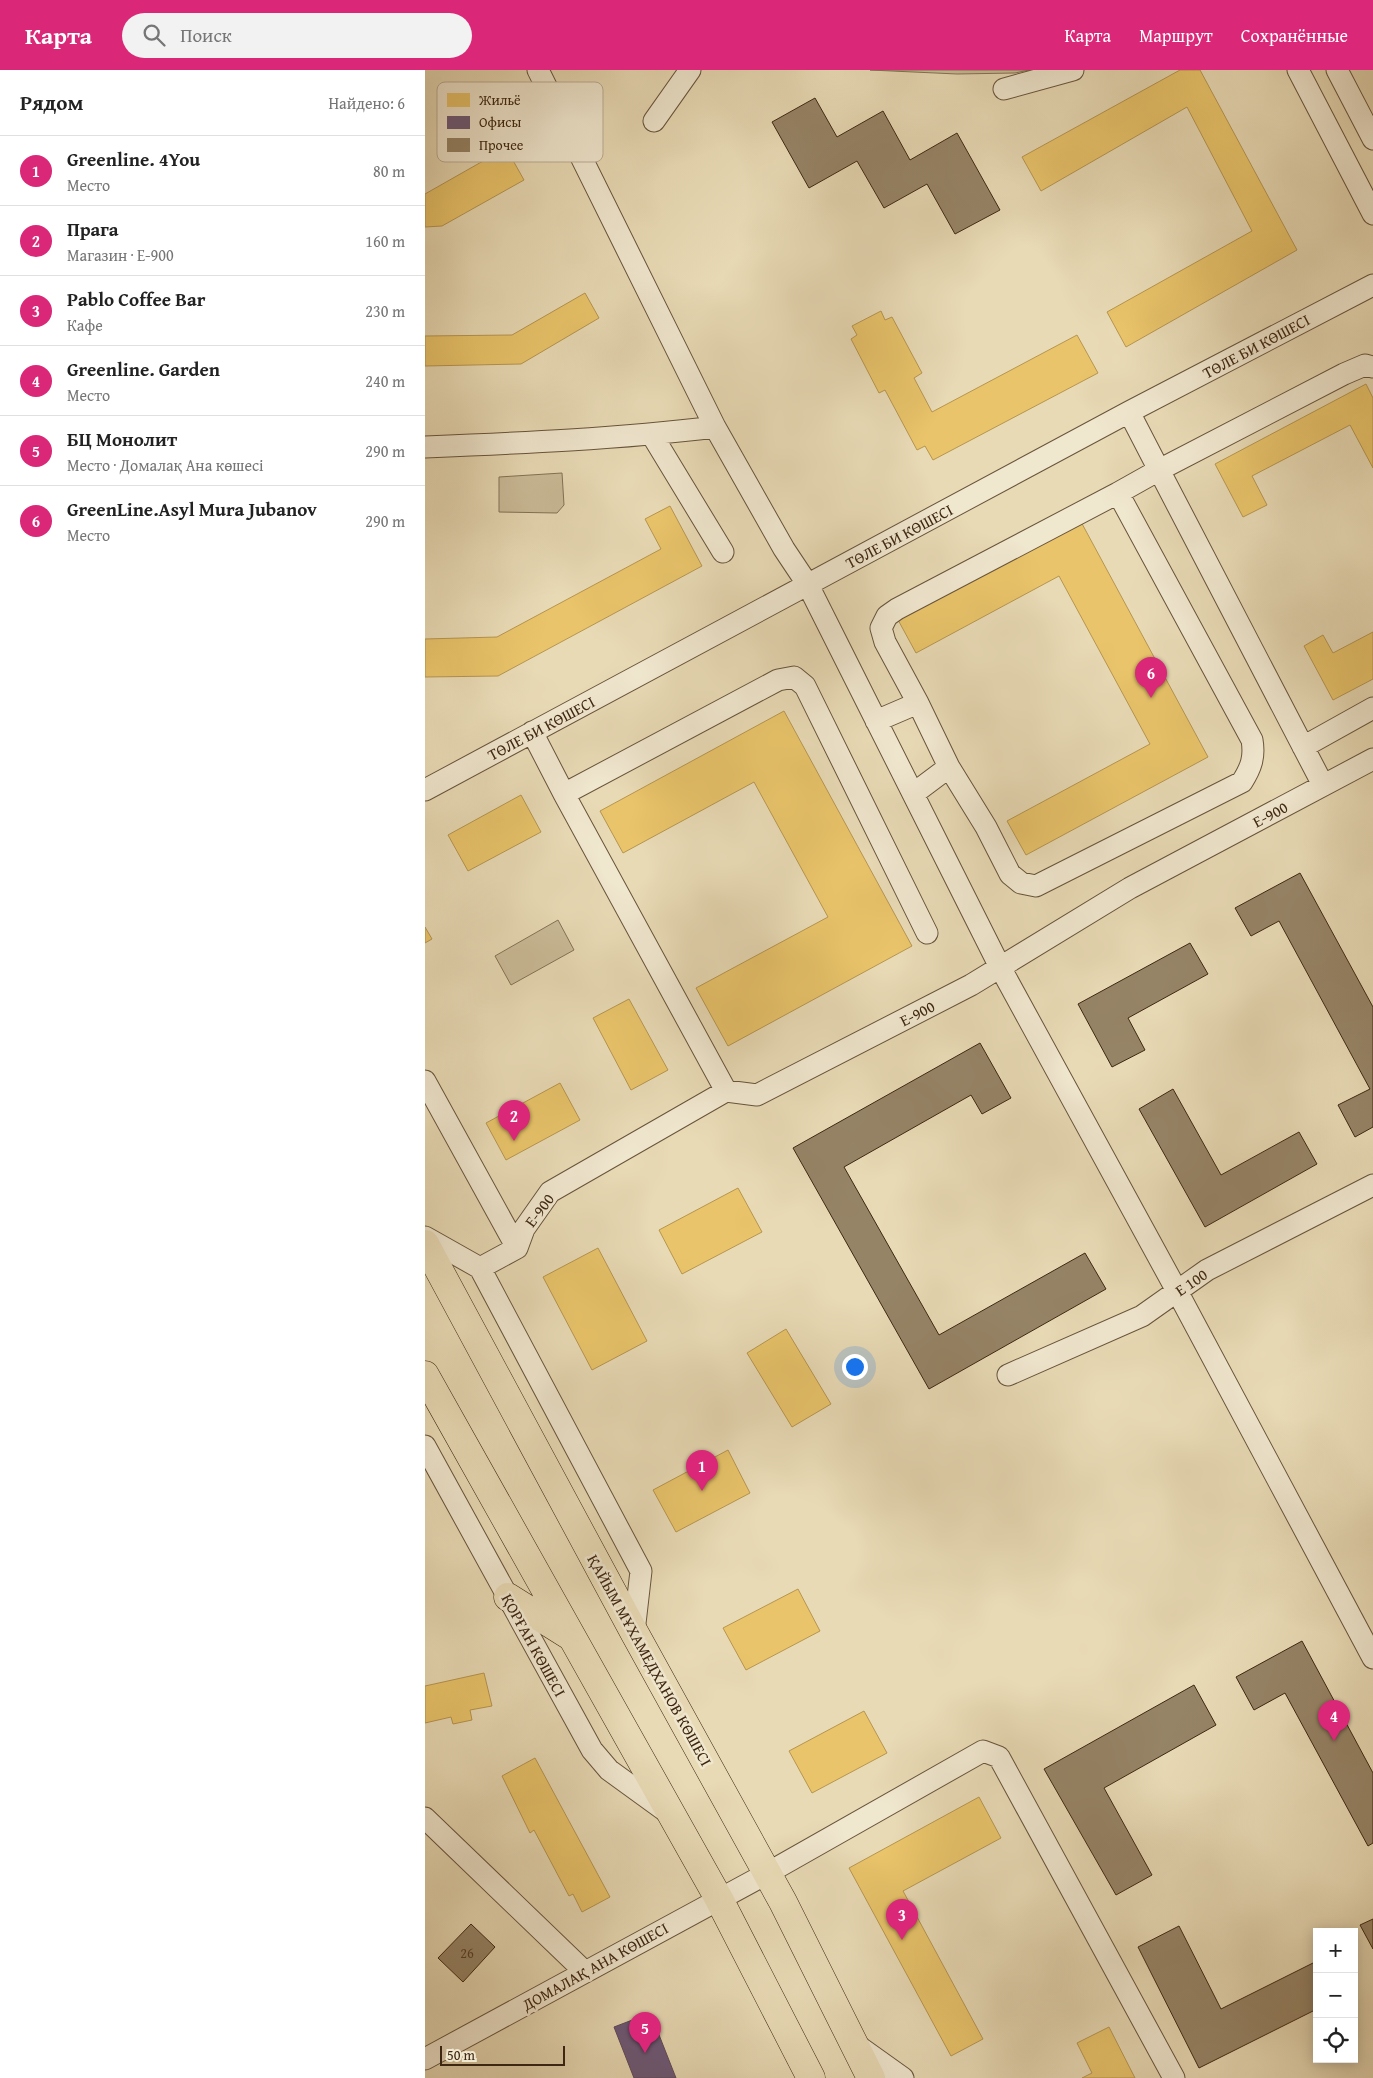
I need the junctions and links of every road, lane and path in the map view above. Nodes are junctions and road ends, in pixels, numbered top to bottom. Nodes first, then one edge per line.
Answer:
1 (690, 70) edge
2 (1073, 70) edge
3 (1298, 70) edge
4 (1337, 70) edge
5 (1004, 89) dead end
6 (655, 121) dead end
7 (1373, 139) edge
8 (586, 162) edge
9 (1373, 214) edge
10 (1373, 285) edge
11 (1373, 367) edge
12 (1129, 412) junction
13 (715, 426) junction
14 (652, 435) junction
15 (425, 447) edge
16 (1159, 470) junction
17 (1118, 493) junction
18 (723, 552) dead end
19 (808, 585) junction
20 (918, 702) junction
21 (1373, 708) edge
22 (876, 721) junction
23 (532, 732) junction
24 (1303, 747) junction
25 (1373, 759) edge
26 (949, 767) junction
27 (1323, 785) junction
28 (425, 790) edge
29 (564, 794) junction
30 (913, 794) junction
31 (927, 933) dead end
32 (1000, 967) junction
33 (425, 1081) edge
34 (726, 1091) junction
35 (1373, 1185) edge
36 (425, 1237) edge
37 (425, 1244) edge
38 (517, 1248) junction
39 (480, 1268) junction
40 (1177, 1291) junction
41 (425, 1375) edge
42 (1008, 1375) dead end
43 (425, 1446) edge
44 (508, 1597) junction
45 (634, 1632) junction
46 (573, 1637) junction
47 (1373, 1658) edge
48 (673, 1816) junction
49 (425, 1818) edge
50 (766, 1874) junction
51 (719, 1899) junction
52 (585, 1972) junction
53 (853, 2042) junction
54 (425, 2058) edge
55 (811, 2078) edge
56 (871, 2078) edge
57 (903, 2078) edge
58 (1174, 2078) edge

1 - 6 street
2 - 5 street
3 - 9 street
4 - 7 street
8 - 13 street
10 - 12 street, ТӨЛЕ БИ КӨШЕСІ
11 - 16 street
12 - 16 street
12 - 19 street, ТӨЛЕ БИ КӨШЕСІ
13 - 14 street
13 - 19 street
14 - 15 street
14 - 18 street
16 - 17 street
16 - 24 street
17 - 20 street
17 - 26 street
19 - 22 street
19 - 23 street, ТӨЛЕ БИ КӨШЕСІ
20 - 22 street
20 - 26 street
21 - 24 street
22 - 30 street
23 - 28 street, ТӨЛЕ БИ КӨШЕСІ
23 - 29 street
24 - 27 street
25 - 27 street, E-900
26 - 30 street
27 - 32 street, E-900
29 - 31 street
29 - 34 street
30 - 32 street
32 - 34 street, E-900
32 - 40 street
33 - 38 street
34 - 38 street, E-900
35 - 40 street, E 100
36 - 39 street
37 - 45 main road, ҚАЙЫМ МҰХАМЕДХАНОВ КӨШЕСІ
38 - 39 street
39 - 45 street
40 - 42 street, E 100
40 - 47 street
41 - 46 main road
43 - 44 street, ҚОРҒАН КӨШЕСІ
44 - 46 main road
44 - 48 street, ҚОРҒАН КӨШЕСІ
45 - 50 main road, ҚАЙЫМ МҰХАМЕДХАНОВ КӨШЕСІ
46 - 48 main road
48 - 51 main road
49 - 52 street
50 - 51 street, ДОМАЛАҚ АНА КӨШЕСІ
50 - 53 main road, ҚАЙЫМ МҰХАМЕДХАНОВ КӨШЕСІ
50 - 58 street, ДОМАЛАҚ АНА КӨШЕСІ
51 - 52 street, ДОМАЛАҚ АНА КӨШЕСІ
51 - 55 main road
52 - 54 street, ДОМАЛАҚ АНА КӨШЕСІ
53 - 56 main road, ҚАЙЫМ МҰХАМЕДХАНОВ КӨШЕСІ
53 - 57 street

